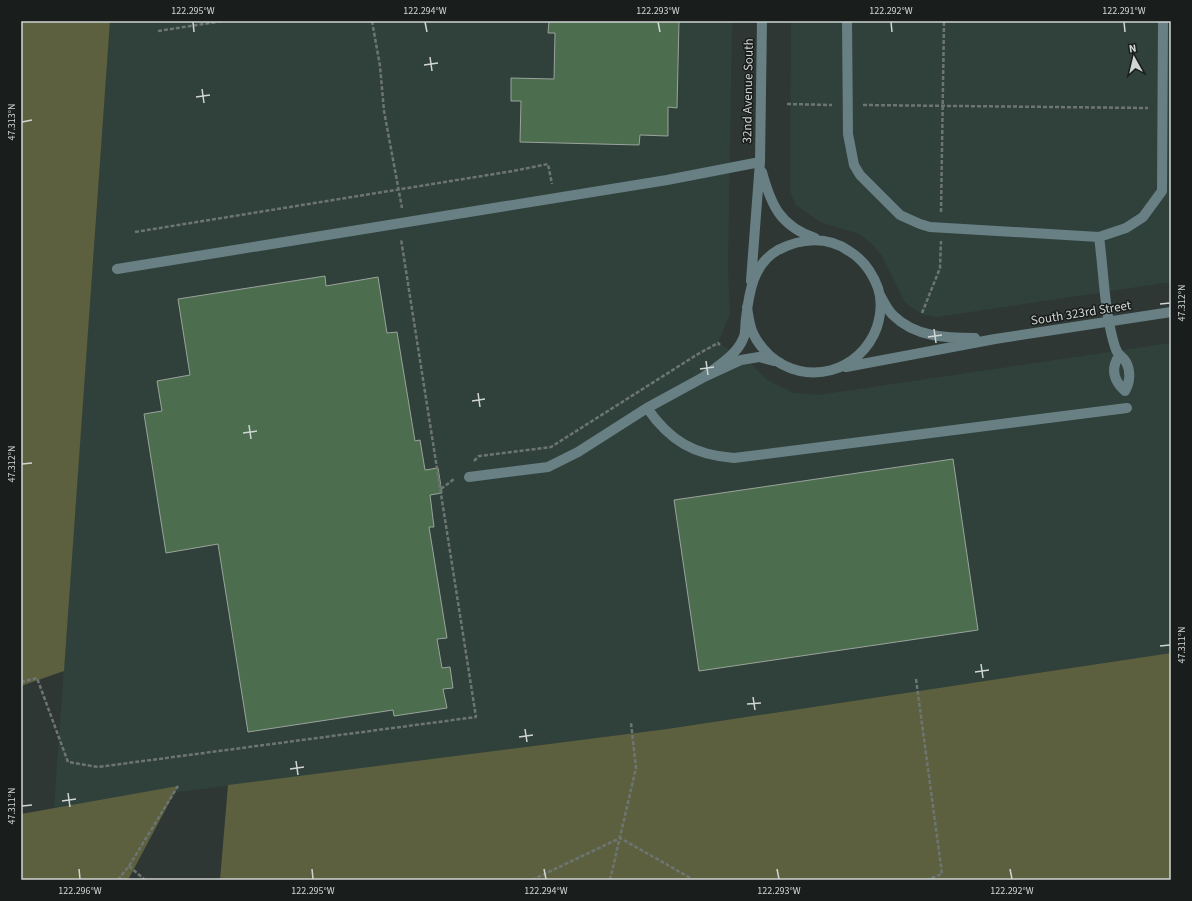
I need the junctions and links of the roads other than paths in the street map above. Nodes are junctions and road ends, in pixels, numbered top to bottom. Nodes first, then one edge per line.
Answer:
1 (762, 21) edge
2 (847, 21) edge
3 (1163, 21) edge
4 (760, 162) junction
5 (1099, 237) junction
6 (819, 240) junction
7 (117, 269) dead end
8 (751, 285) junction
9 (880, 296) junction
10 (747, 307) junction
11 (1171, 312) edge
12 (1109, 322) junction
13 (996, 339) junction
14 (1119, 356) dead end
15 (778, 362) junction
16 (840, 368) junction
17 (702, 378) junction
18 (648, 408) junction
19 (1127, 408) dead end
20 (469, 478) dead end

1 - 4 street, 32nd Avenue South
2 - 5 street
3 - 5 street
4 - 6 street, 32nd Avenue South
4 - 7 street
4 - 8 street, 32nd Avenue South
5 - 12 street
6 - 8 street
6 - 9 street
8 - 10 street
9 - 13 street, South 323rd Street
9 - 16 street
10 - 15 street
10 - 17 street
11 - 12 street, South 323rd Street
12 - 13 street, South 323rd Street
12 - 14 street
13 - 16 street, South 323rd Street
15 - 16 street
15 - 17 street
17 - 18 street
18 - 19 street
18 - 20 street

